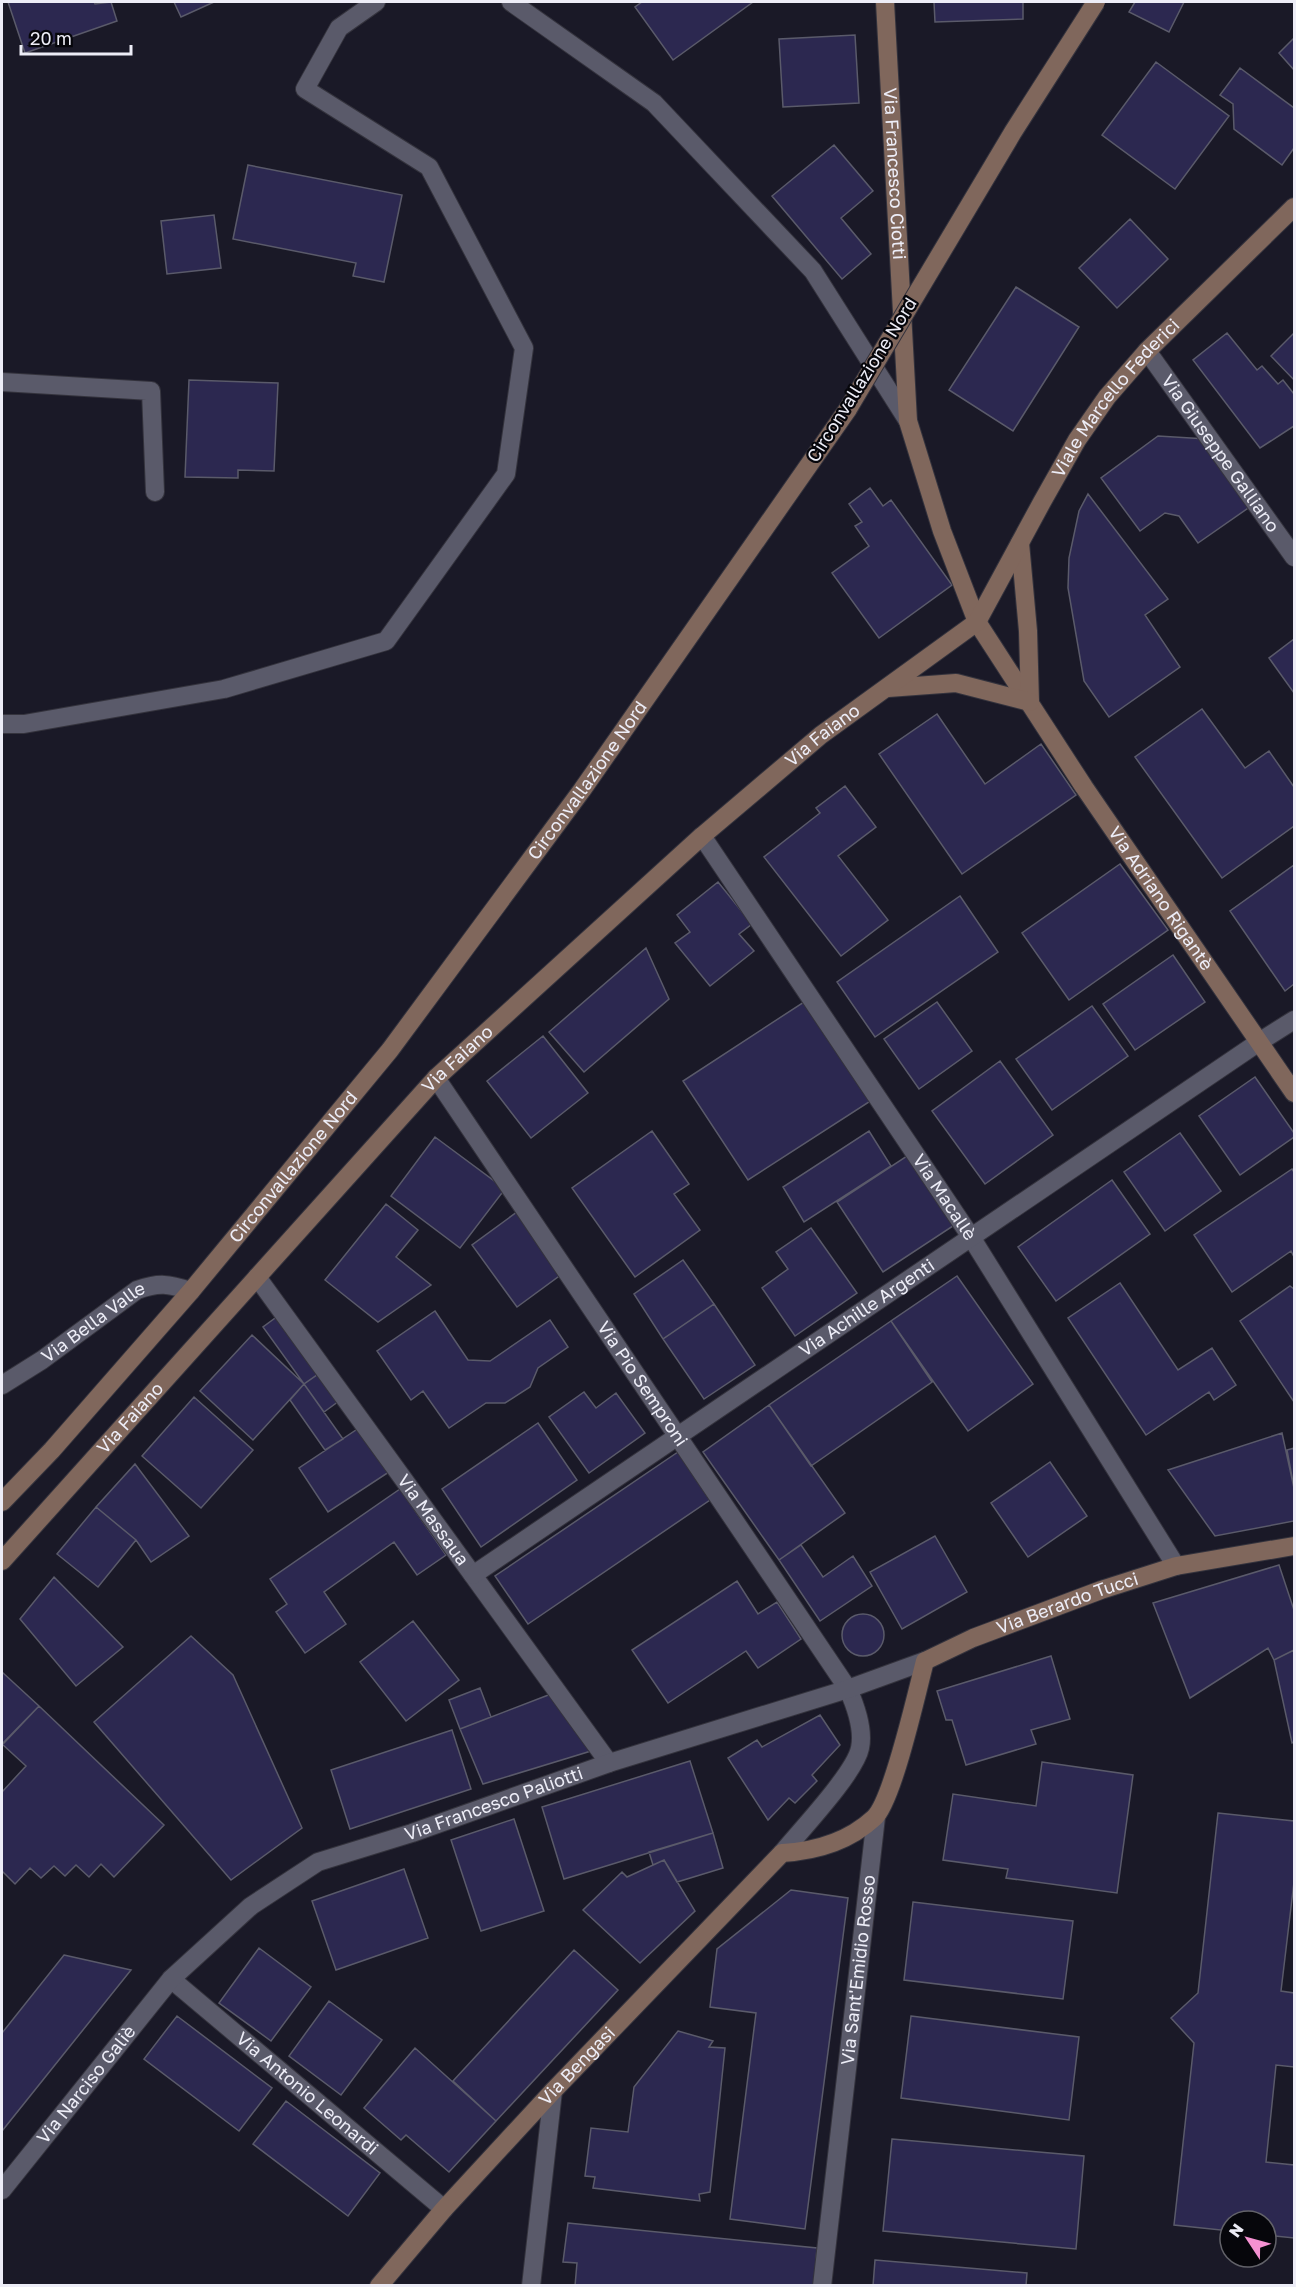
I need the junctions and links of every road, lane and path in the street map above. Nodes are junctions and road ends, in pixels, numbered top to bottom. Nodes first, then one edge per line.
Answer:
1 (376, 2) edge
2 (512, 2) edge
3 (885, 2) edge
4 (1096, 2) edge
5 (1294, 207) edge
6 (1147, 351) junction
7 (2, 382) edge
8 (908, 422) junction
9 (155, 492) dead end
10 (1020, 543) junction
11 (1294, 557) edge
12 (977, 622) junction
13 (888, 688) junction
14 (1030, 702) junction
15 (2, 724) edge
16 (702, 836) junction
17 (1294, 1020) edge
18 (1259, 1042) junction
19 (436, 1078) junction
20 (1294, 1093) edge
21 (971, 1237) junction
22 (257, 1277) junction
23 (190, 1291) junction
24 (2, 1385) edge
25 (679, 1435) junction
26 (2, 1502) edge
27 (1294, 1546) edge
28 (2, 1561) edge
29 (1176, 1566) junction
30 (473, 1575) junction
31 (925, 1661) junction
32 (848, 1689) junction
33 (609, 1763) junction
34 (876, 1817) junction
35 (782, 1853) junction
36 (171, 1979) junction
37 (554, 2091) junction
38 (2, 2190) edge
39 (444, 2210) junction
40 (379, 2286) edge
41 (531, 2286) edge
42 (822, 2286) edge

1 - 15 street
2 - 8 street
3 - 8 street, Via Francesco Ciotti
4 - 23 street, Circonvallazione Nord, bridge
5 - 6 street, Viale Marcello Federici
6 - 10 street, Viale Marcello Federici
6 - 11 street, Via Giuseppe Galliano
7 - 9 street
8 - 12 street, Via Francesco Ciotti
10 - 12 street, Viale Marcello Federici
10 - 14 street
12 - 13 street, Via Faiano
12 - 14 street, Via Adriano Rigantè
13 - 14 street
13 - 16 street, Via Faiano
14 - 18 street, Via Adriano Rigantè
16 - 19 street, Via Faiano
16 - 21 street, Via Macallè
17 - 18 street, Via Achille Argenti
18 - 20 street, Via Adriano Rigantè
18 - 21 street, Via Achille Argenti
19 - 22 street, Via Faiano
19 - 25 street, Via Pio Semproni
21 - 25 street, Via Achille Argenti
21 - 29 street, Via Macallè
22 - 28 street, Via Faiano
22 - 30 street, Via Massaua
23 - 24 street, Via Bella Valle
23 - 26 street, Circonvallazione Nord
25 - 30 street, Via Achille Argenti
25 - 32 street, Via Pio Semproni
27 - 29 street, Via Berardo Tucci
29 - 31 street, Via Berardo Tucci
30 - 33 street, Via Massaua
31 - 32 street, Via Berardo Tucci
31 - 34 street, Via Sant'Emidio Rosso
32 - 33 street, Via Francesco Paliotti
32 - 35 street, Via Bengasi
33 - 36 street, Via Francesco Paliotti
34 - 35 street
34 - 42 street, Via Sant'Emidio Rosso
35 - 37 street, Via Bengasi
36 - 38 street, Via Narciso Galiè
36 - 39 street, Via Antonio Leonardi
37 - 39 street, Via Bengasi
37 - 41 street
39 - 40 street, Via Bengasi

